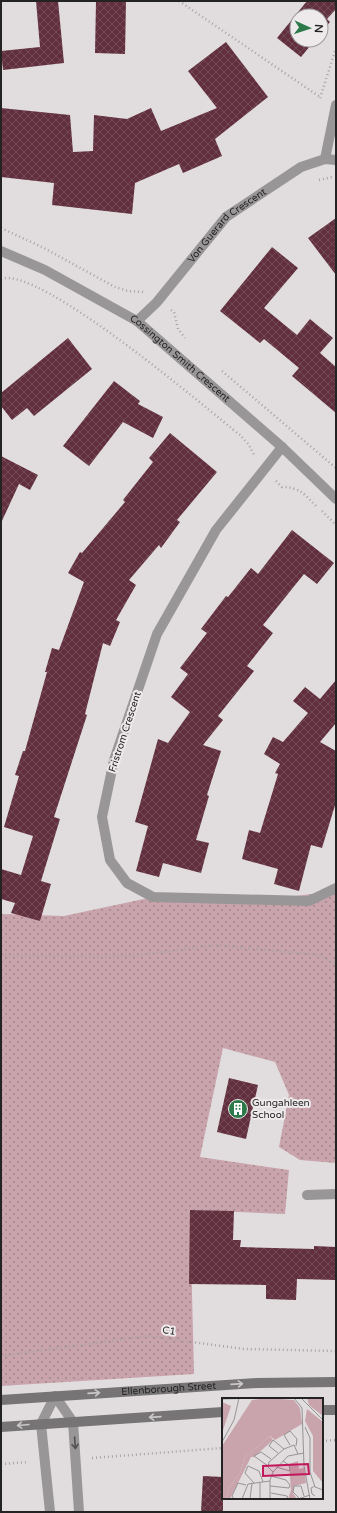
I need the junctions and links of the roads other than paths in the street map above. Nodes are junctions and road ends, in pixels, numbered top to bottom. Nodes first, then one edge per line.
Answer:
1 (336, 105) edge
2 (325, 159) junction
3 (336, 160) edge
4 (1, 251) edge
5 (137, 321) junction
6 (282, 448) junction
7 (336, 499) edge
8 (336, 888) edge
9 (336, 1194) edge
10 (308, 1195) dead end
11 (336, 1382) edge
12 (55, 1396) junction
13 (1, 1400) edge
14 (323, 1410) edge
15 (336, 1410) edge
16 (222, 1412) edge
17 (73, 1422) junction
18 (41, 1424) junction
19 (1, 1427) edge
20 (50, 1512) edge
21 (79, 1512) edge

1 - 2 street
2 - 3 street, Von Guerard Crescent
2 - 5 street, Von Guerard Crescent
4 - 5 street, Cossington Smith Crescent
5 - 6 street, Cossington Smith Crescent
6 - 7 street, Cossington Smith Crescent
6 - 8 street, Fristrom Crescent
9 - 10 street
12 -> 11 main road, Ellenborough Street
12 - 13 main road, Ellenborough Street
12 - 17 street
12 - 18 street
14 - 15 main road
16 -> 17 main road
17 - 18 main road
17 -> 21 street
18 -> 19 main road
18 - 20 street

